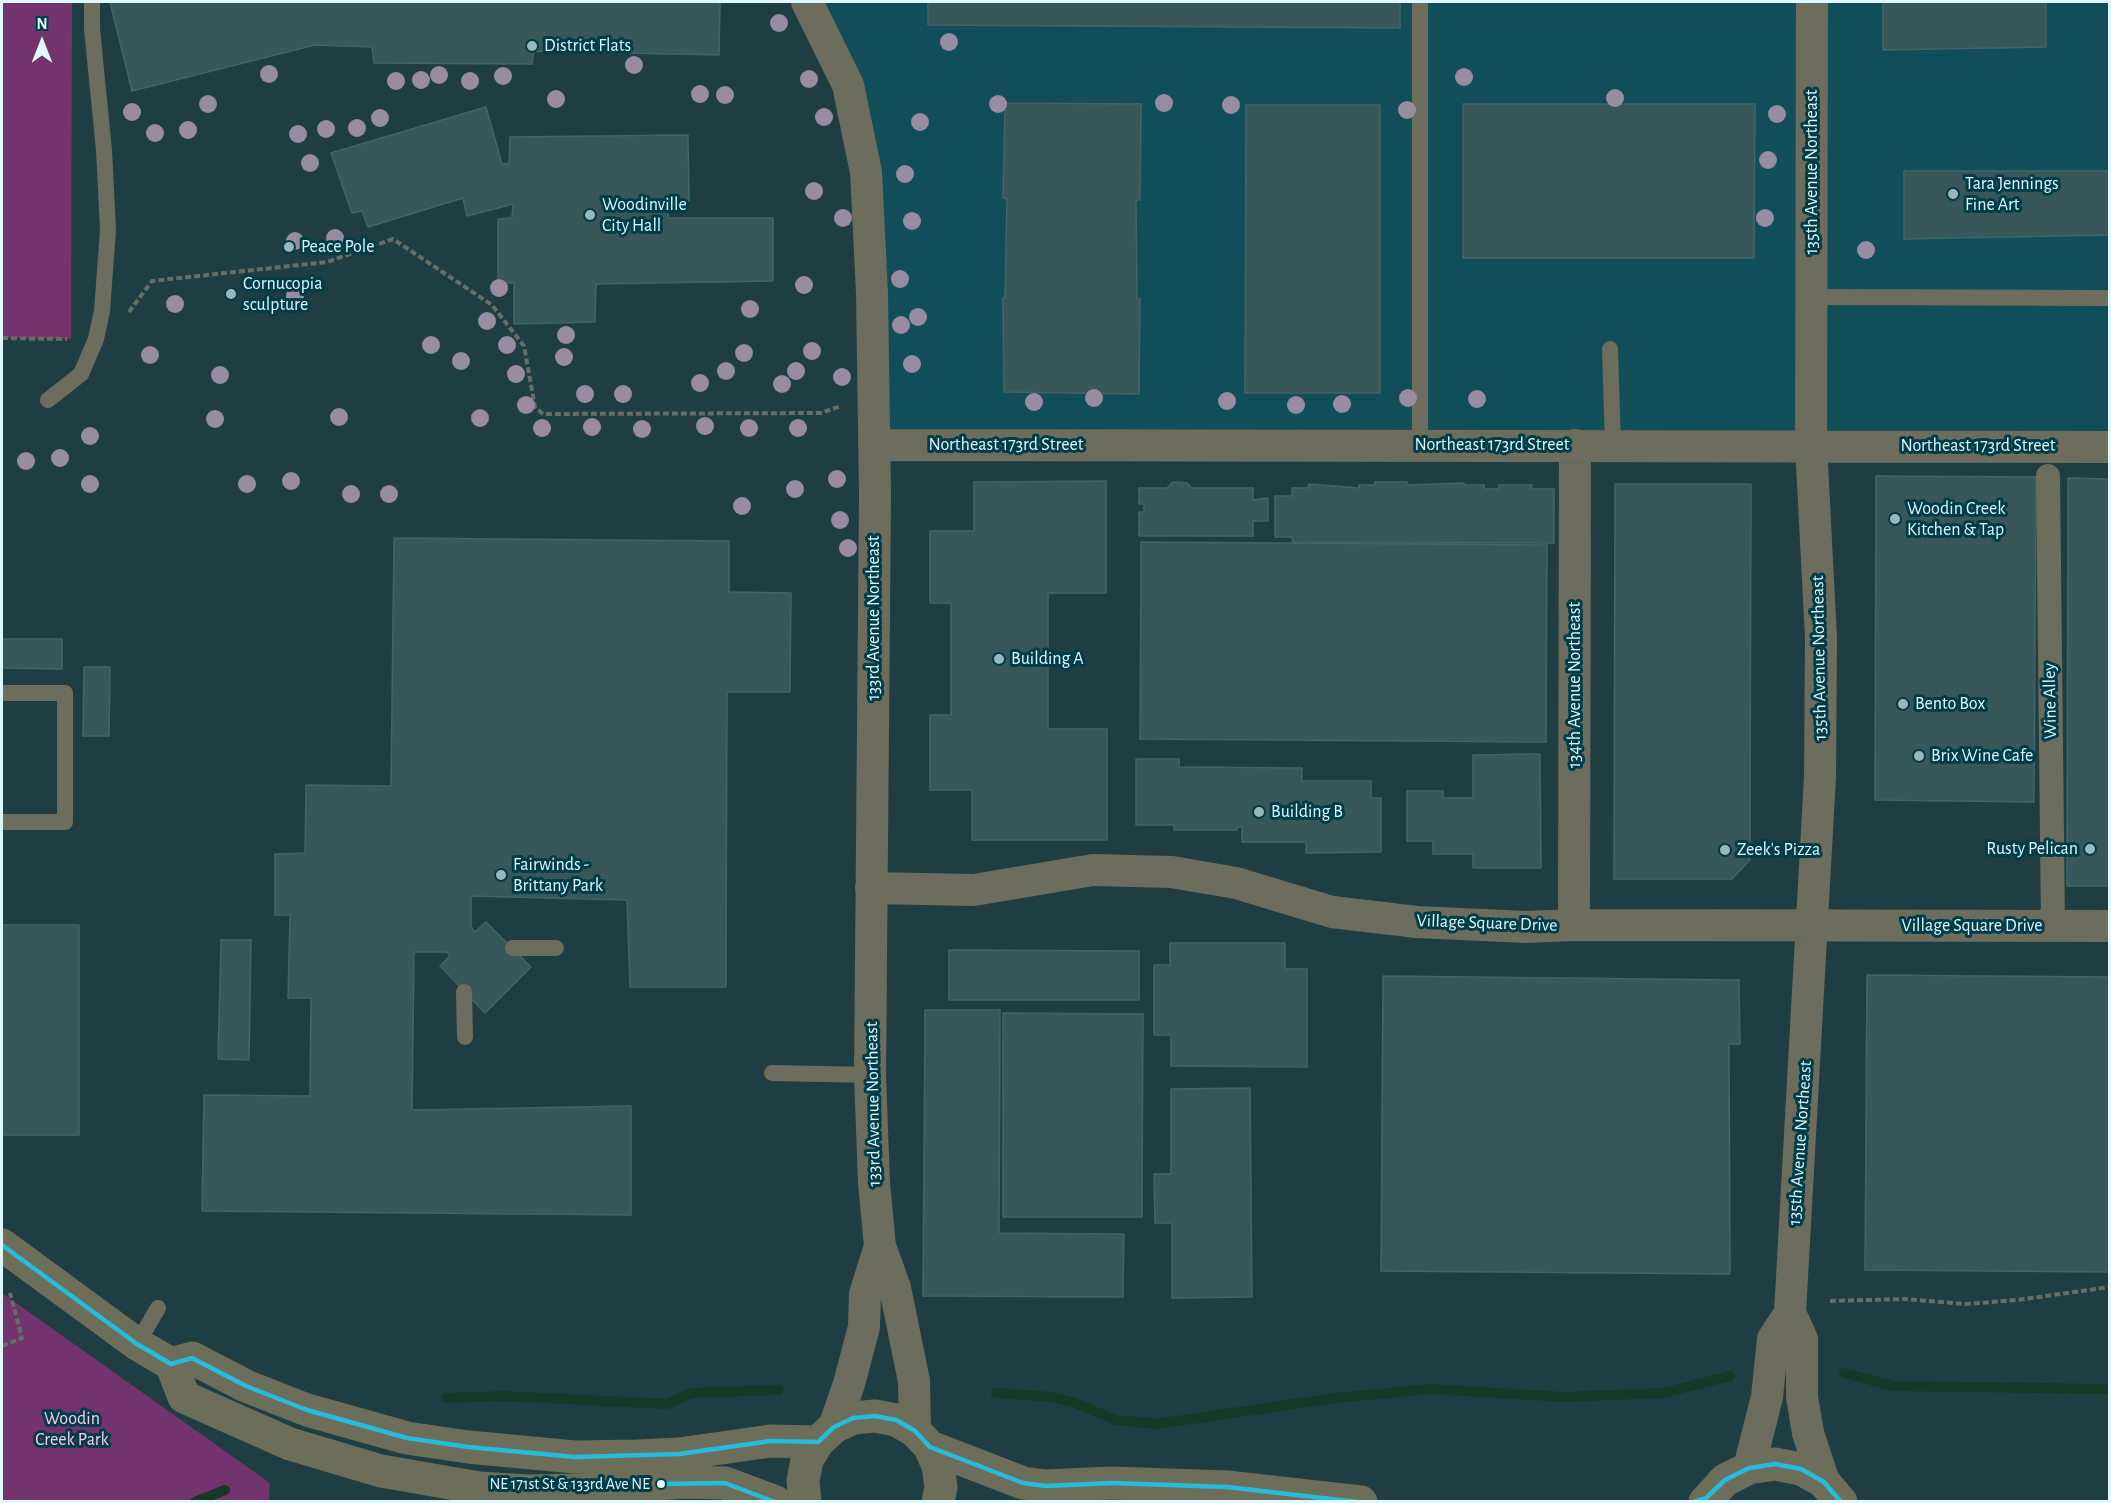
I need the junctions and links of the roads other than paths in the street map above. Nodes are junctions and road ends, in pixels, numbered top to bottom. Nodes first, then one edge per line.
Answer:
1 (92, 2) edge
2 (807, 2) edge
3 (1420, 2) edge
4 (1812, 2) edge
5 (1812, 297) junction
6 (2109, 298) edge
7 (1610, 350) dead end
8 (48, 400) dead end
9 (874, 445) junction
10 (1420, 445) junction
11 (1575, 445) junction
12 (1613, 445) junction
13 (1811, 445) junction
14 (2109, 447) edge
15 (2048, 476) dead end
16 (2, 693) edge
17 (2, 822) edge
18 (871, 888) junction
19 (1574, 925) junction
20 (1814, 925) junction
21 (2053, 926) junction
22 (2109, 926) edge
23 (513, 948) dead end
24 (556, 948) dead end
25 (464, 992) dead end
26 (465, 1037) dead end
27 (772, 1073) dead end
28 (870, 1075) junction
29 (2, 1245) edge
30 (880, 1246) junction
31 (158, 1308) dead end
32 (1790, 1313) junction
33 (137, 1344) junction
34 (171, 1364) junction
35 (826, 1435) junction
36 (922, 1439) junction
37 (1749, 1468) junction
38 (1832, 1492) edge
39 (1701, 1500) edge
40 (776, 1502) edge
41 (805, 1502) edge
42 (938, 1502) edge
43 (1361, 1502) edge

1 - 8 lane
2 - 9 street, 133rd Avenue Northeast
3 - 10 lane
4 - 5 street, 135th Avenue Northeast
5 - 6 lane
5 - 13 street, 135th Avenue Northeast
7 - 12 lane
9 - 10 street, Northeast 173rd Street
9 - 18 street, 133rd Avenue Northeast
10 - 11 street, Northeast 173rd Street
11 - 12 street, Northeast 173rd Street
11 - 19 street, 134th Avenue Northeast
12 - 13 street, Northeast 173rd Street
13 - 14 street, Northeast 173rd Street
13 - 20 street, 135th Avenue Northeast
15 - 21 street, Wine Alley
16 - 17 lane
18 - 19 street, Village Square Drive
18 - 28 street, 133rd Avenue Northeast
19 - 20 street, Village Square Drive
20 - 21 street, Village Square Drive
20 - 32 street, 135th Avenue Northeast
21 - 22 street, Village Square Drive
23 - 24 lane
25 - 26 lane
27 - 28 lane
28 - 30 street, 133rd Avenue Northeast
29 - 33 main road
30 - 35 street, 133rd Avenue Northeast
30 - 36 street, 133rd Avenue Northeast
31 - 33 lane
32 - 37 street, 135th Avenue Northeast
32 - 38 street, 135th Avenue Northeast
33 - 34 main road
34 - 35 main road
34 - 40 main road
35 - 36 main road
35 - 41 main road
36 - 42 main road
36 - 43 main road
37 - 38 main road
37 - 39 main road

